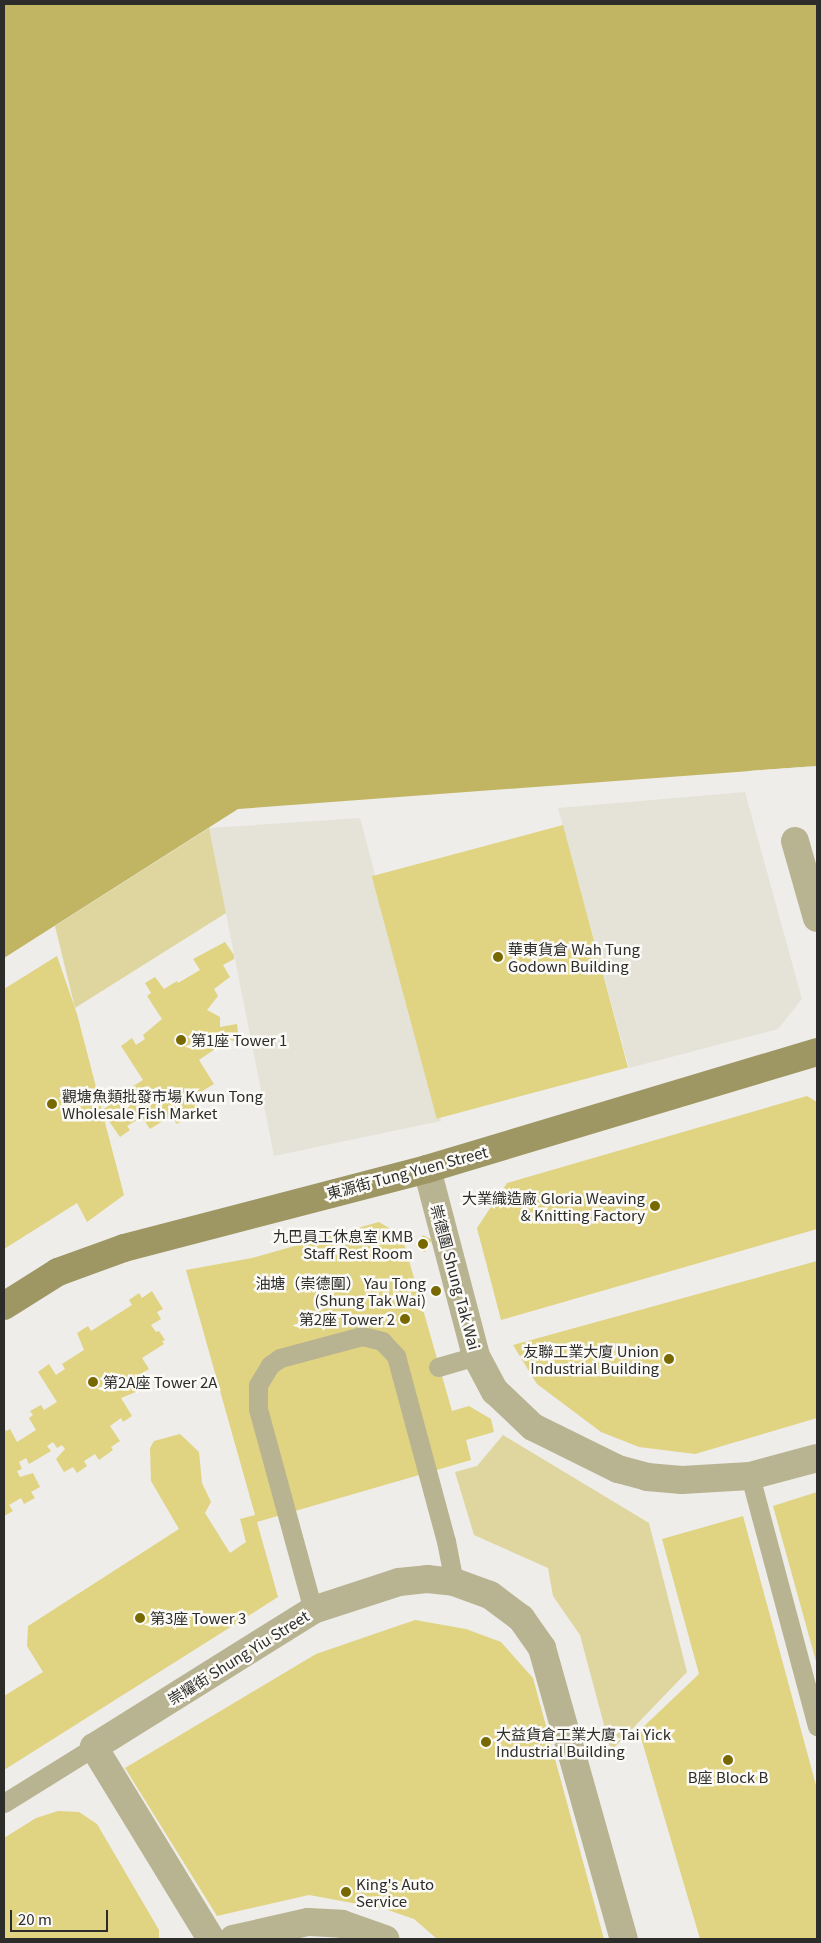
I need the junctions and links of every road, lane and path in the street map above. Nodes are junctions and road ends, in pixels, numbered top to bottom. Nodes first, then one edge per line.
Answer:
1 (795, 841) dead end
2 (817, 918) edge
3 (817, 1052) edge
4 (427, 1169) junction
5 (4, 1306) edge
6 (476, 1356) junction
7 (438, 1367) dead end
8 (817, 1458) edge
9 (750, 1476) junction
10 (454, 1582) junction
11 (313, 1610) junction
12 (817, 1726) edge
13 (94, 1747) junction
14 (4, 1803) edge
15 (211, 1939) edge
16 (233, 1939) edge
17 (385, 1939) edge
18 (624, 1939) edge

1 - 2 street
3 - 4 street, 東源街 Tung Yuen Street
4 - 5 street, 東源街 Tung Yuen Street
4 - 6 street, 崇德圍 Shung Tak Wai
6 - 7 lane
6 - 9 street, 崇德圍 Shung Tak Wai
8 - 9 street, 崇德圍 Shung Tak Wai
9 - 12 lane
10 - 11 street, 崇耀街 Shung Yiu Street
10 - 11 lane
10 - 18 street, 崇耀街 Shung Yiu Street
11 - 13 street, 崇耀街 Shung Yiu Street
13 - 14 lane, 崇耀街 Shung Yiu Street
13 - 15 street
16 - 17 street

